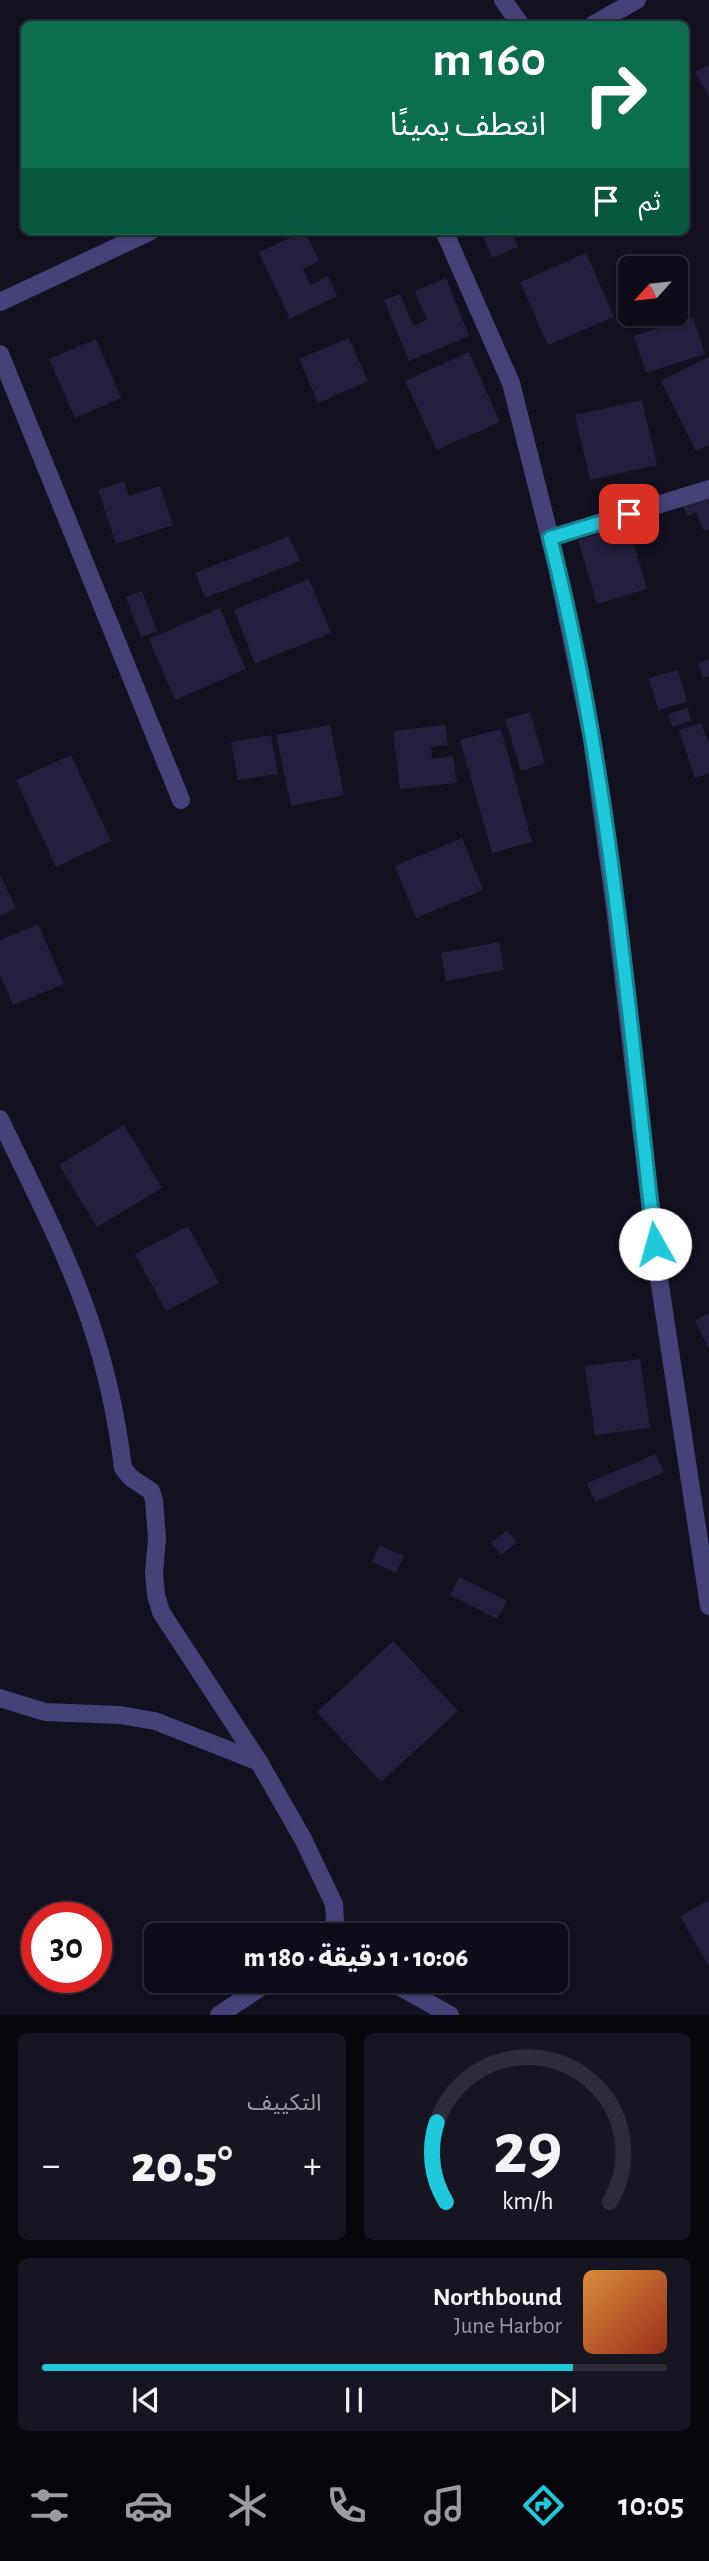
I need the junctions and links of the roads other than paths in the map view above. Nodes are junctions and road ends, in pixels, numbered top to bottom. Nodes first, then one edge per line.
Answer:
1 (503, 0) edge
2 (636, 0) edge
3 (518, 21) edge
4 (599, 21) edge
5 (142, 235) edge
6 (445, 235) edge
7 (0, 302) edge
8 (0, 354) edge
9 (709, 489) edge
10 (550, 538) junction
11 (181, 800) dead end
12 (0, 1119) edge
13 (709, 1606) edge
14 (0, 1698) edge
15 (259, 1762) junction
16 (334, 1923) edge
17 (252, 1993) edge
18 (411, 1993) edge
19 (219, 2015) edge
20 (450, 2015) edge

1 - 3 street
2 - 4 street
5 - 7 street
6 - 10 street
8 - 11 street
9 - 10 street
10 - 13 street
12 - 15 street
14 - 15 street
15 - 16 street
17 - 19 street
18 - 20 street

